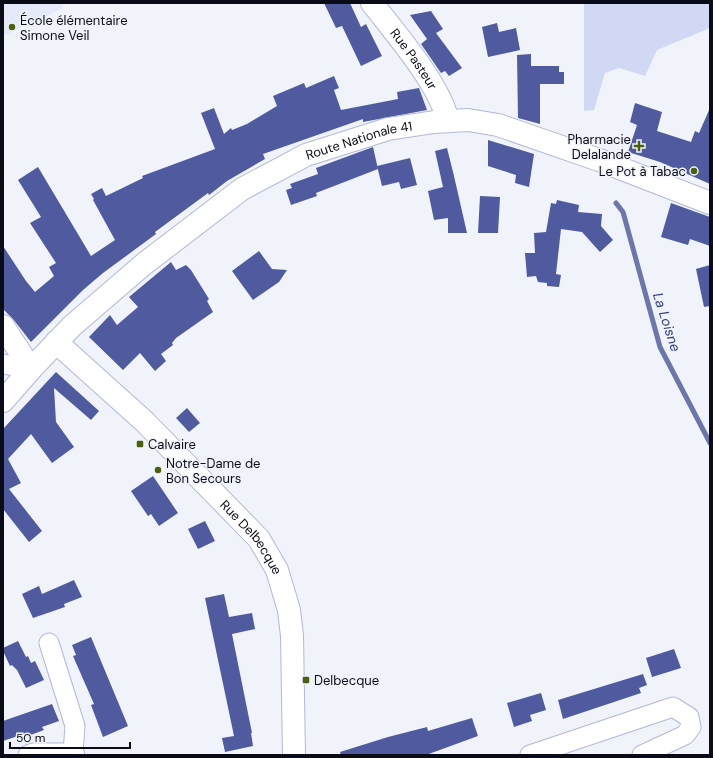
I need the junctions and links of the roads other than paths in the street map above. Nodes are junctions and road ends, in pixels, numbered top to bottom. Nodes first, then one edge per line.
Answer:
1 (372, 3) edge
2 (448, 121) junction
3 (710, 203) edge
4 (3, 326) edge
5 (56, 342) junction
6 (3, 364) edge
7 (31, 369) junction
8 (3, 401) edge
9 (49, 643) dead end
10 (569, 750) edge
11 (74, 754) edge
12 (28, 755) edge
13 (294, 755) edge
14 (530, 755) edge
15 (642, 755) edge

1 - 2 main road, Rue Pasteur
2 - 3 main road, Route Nationale 41
2 - 5 main road, Route Nationale 41
4 - 7 main road
5 - 7 main road, Route Nationale 41
5 - 13 main road, Rue Delbecque
6 - 7 street
7 - 8 main road, Route Nationale 41
9 - 11 street
10 - 14 street
10 - 15 street
11 - 12 street

